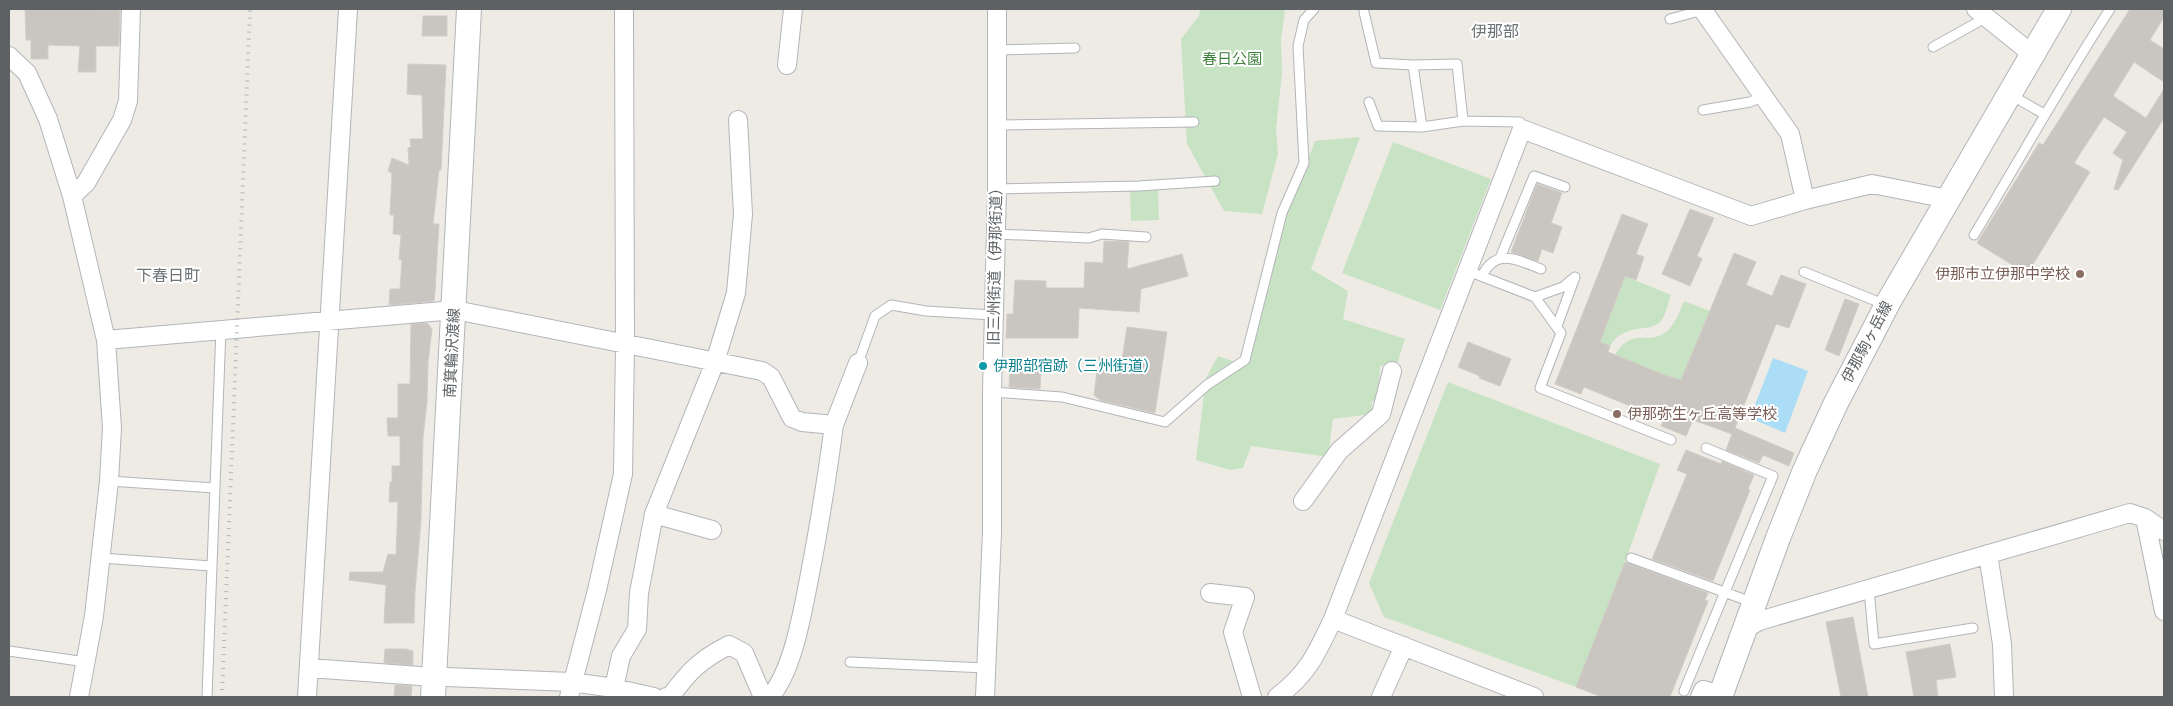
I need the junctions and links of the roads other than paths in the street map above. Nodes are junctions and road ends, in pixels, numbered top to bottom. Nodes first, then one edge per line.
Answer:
1 (131, 9) edge
2 (348, 9) edge
3 (469, 9) edge
4 (624, 9) edge
5 (793, 9) edge
6 (996, 9) edge
7 (1314, 9) edge
8 (1703, 9) edge
9 (2059, 9) edge
10 (2106, 10) edge
11 (1364, 12) dead end
12 (1981, 13) edge
13 (1670, 19) dead end
14 (1933, 47) dead end
15 (1075, 48) dead end
16 (997, 50) junction
17 (2032, 54) junction
18 (9, 56) edge
19 (787, 65) dead end
20 (1413, 65) junction
21 (2009, 94) junction
22 (1764, 96) junction
23 (1369, 102) dead end
24 (1702, 110) dead end
25 (2044, 114) junction
26 (738, 120) dead end
27 (1463, 121) junction
28 (1194, 122) dead end
29 (997, 125) junction
30 (1521, 126) junction
31 (1422, 127) junction
32 (1215, 181) dead end
33 (1565, 187) dead end
34 (997, 188) junction
35 (72, 196) junction
36 (1948, 199) junction
37 (1805, 200) junction
38 (996, 234) junction
39 (1974, 235) dead end
40 (1146, 237) dead end
41 (1500, 258) junction
42 (1541, 269) dead end
43 (1804, 272) dead end
44 (1475, 274) junction
45 (1535, 298) junction
46 (1887, 306) junction
47 (454, 310) junction
48 (994, 315) junction
49 (329, 322) junction
50 (1557, 326) junction
51 (221, 329) junction
52 (106, 340) junction
53 (625, 345) junction
54 (715, 362) junction
55 (858, 363) joint
56 (1392, 370) dead end
57 (992, 392) junction
58 (834, 425) junction
59 (1671, 440) dead end
60 (1706, 448) dead end
61 (109, 481) junction
62 (215, 488) junction
63 (1302, 501) dead end
64 (654, 514) junction
65 (2146, 518) junction
66 (712, 530) dead end
67 (2164, 531) edge
68 (1988, 554) junction
69 (101, 558) junction
70 (1630, 558) dead end
71 (211, 566) junction
72 (1869, 589) junction
73 (1210, 592) dead end
74 (1725, 592) junction
75 (1754, 603) junction
76 (2164, 611) edge
77 (1333, 619) junction
78 (1972, 628) dead end
79 (1745, 629) junction
80 (1404, 646) junction
81 (9, 651) edge
82 (86, 662) junction
83 (850, 662) dead end
84 (308, 668) junction
85 (986, 668) junction
86 (433, 687) edge
87 (614, 688) junction
88 (571, 690) edge
89 (1706, 695) edge
90 (79, 697) edge
91 (207, 697) edge
92 (307, 697) edge
93 (654, 697) edge
94 (666, 697) edge
95 (763, 697) edge
96 (770, 697) edge
97 (985, 697) edge
98 (1252, 697) edge
99 (1277, 697) edge
100 (1381, 697) edge
101 (1534, 697) edge
102 (2004, 697) edge

1 - 35 street
2 - 49 street
3 - 47 main road, 南箕輪沢渡線
4 - 53 street
5 - 19 street
6 - 16 street, 旧三州街道（伊那街道）
7 - 57 lane
8 - 13 lane
8 - 22 street
9 - 17 main road, 伊那駒ヶ岳線
10 - 25 lane
11 - 20 lane
12 - 14 lane
12 - 17 street
15 - 16 lane
16 - 29 street, 旧三州街道（伊那街道）
17 - 21 main road, 伊那駒ヶ岳線
18 - 35 street
20 - 27 lane
20 - 31 lane
21 - 25 lane
21 - 36 main road, 伊那駒ヶ岳線
22 - 24 lane
22 - 37 street
23 - 31 lane
25 - 39 lane
26 - 54 street
27 - 30 lane
27 - 31 lane
28 - 29 lane
29 - 34 street, 旧三州街道（伊那街道）
30 - 37 street
30 - 44 street
32 - 34 lane
33 - 41 lane
34 - 38 street, 旧三州街道（伊那街道）
35 - 52 street
36 - 37 street
36 - 46 main road, 伊那駒ヶ岳線
38 - 40 lane
38 - 48 street, 旧三州街道（伊那街道）
41 - 42 lane
41 - 44 lane
43 - 46 lane
44 - 45 lane
44 - 77 street
45 - 50 lane
45 - 50 lane
46 - 75 main road, 伊那駒ヶ岳線
47 - 49 street
47 - 53 street
47 - 86 main road, 南箕輪沢渡線
48 - 55 lane
48 - 57 street, 旧三州街道（伊那街道）
49 - 51 street
49 - 84 street
50 - 59 lane
51 - 52 street
51 - 62 lane
52 - 61 street
53 - 54 street
53 - 88 street
54 - 58 street
54 - 64 street
55 - 58 street
56 - 63 street
57 - 85 street, 旧三州街道（伊那街道）
58 - 96 street
60 - 74 lane
61 - 62 lane
61 - 69 street
62 - 71 lane
64 - 66 street
64 - 87 street
65 - 67 street
65 - 68 street
65 - 76 street
68 - 72 street
68 - 102 street
69 - 71 lane
69 - 82 street
70 - 74 lane
71 - 91 lane
72 - 78 lane
72 - 79 street
73 - 98 street
74 - 75 lane
74 - 89 lane
75 - 79 main road, 伊那駒ヶ岳線
77 - 80 street
77 - 99 street
79 - 89 main road, 伊那駒ヶ岳線
80 - 100 street
80 - 101 street
81 - 82 lane
82 - 90 street
83 - 85 lane
84 - 86 street
84 - 92 street
85 - 97 street, 旧三州街道（伊那街道）
86 - 88 street
87 - 88 street
87 - 93 street
94 - 95 street

